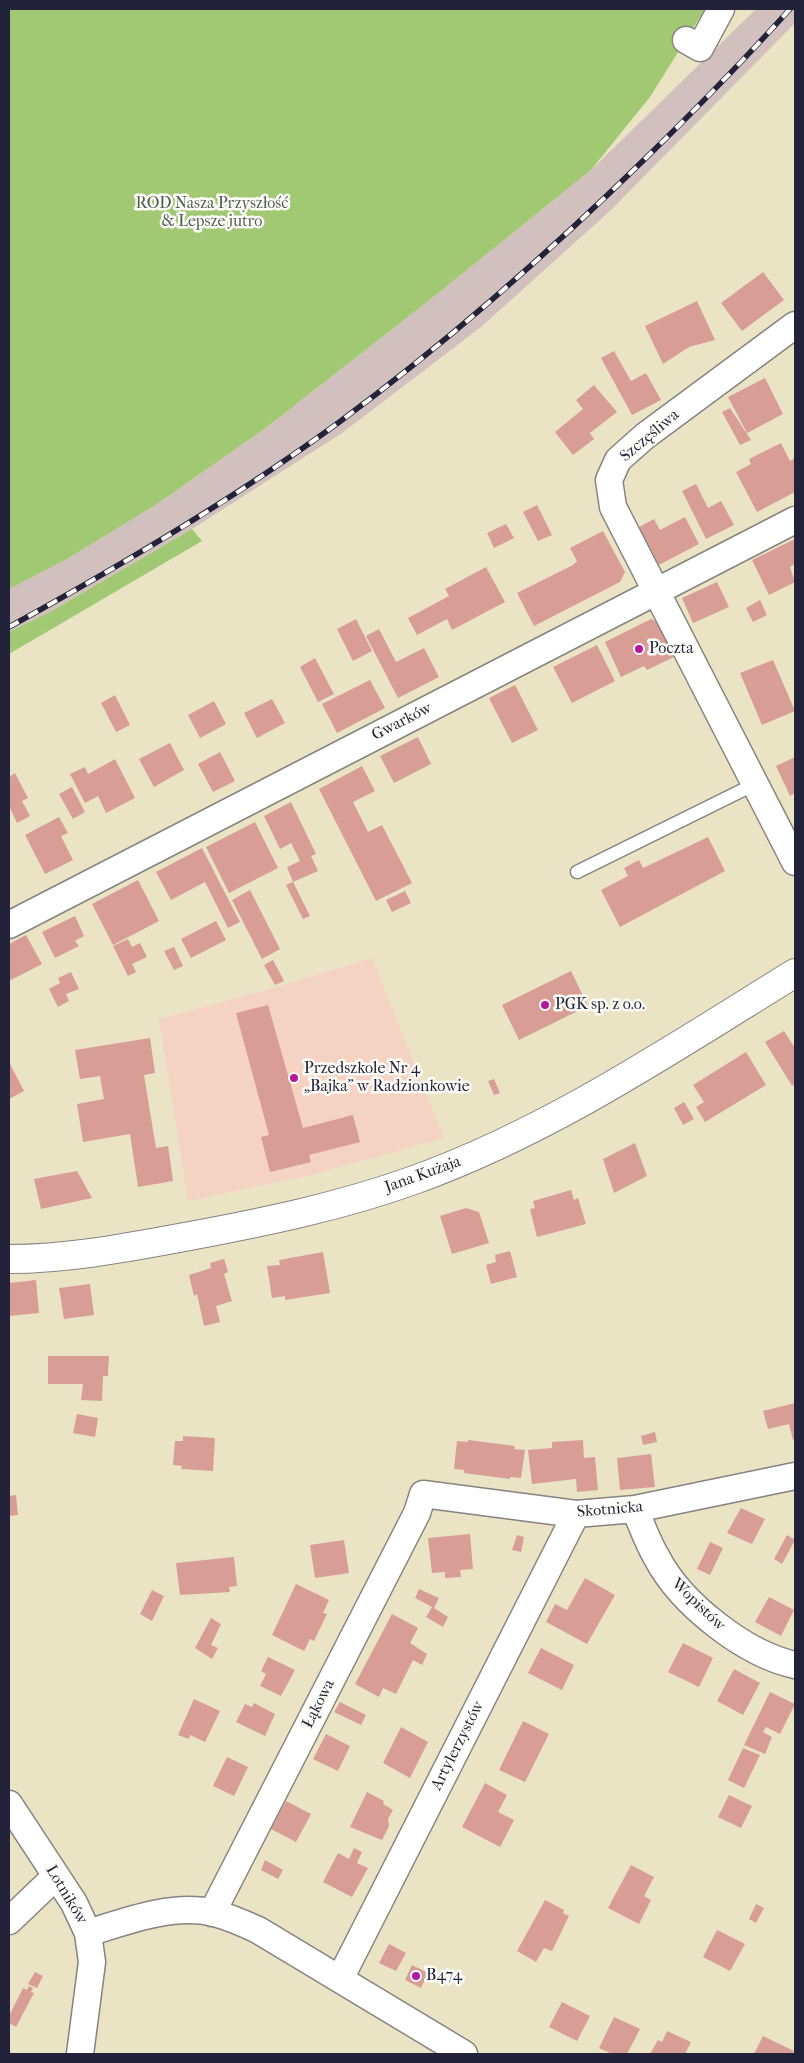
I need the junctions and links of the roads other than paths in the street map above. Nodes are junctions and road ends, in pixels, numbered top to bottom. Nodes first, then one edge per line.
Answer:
1 (721, 9) edge
2 (686, 40) dead end
3 (795, 325) edge
4 (795, 520) edge
5 (657, 591) junction
6 (755, 784) junction
7 (795, 862) edge
8 (577, 872) dead end
9 (9, 925) edge
10 (795, 973) edge
11 (9, 1259) edge
12 (795, 1476) edge
13 (423, 1494) joint
14 (635, 1510) junction
15 (576, 1514) junction
16 (795, 1665) edge
17 (9, 1804) edge
18 (55, 1876) junction
19 (212, 1912) junction
20 (9, 1921) edge
21 (88, 1933) junction
22 (340, 1979) junction
23 (80, 2054) edge
24 (464, 2054) edge

1 - 2 street
3 - 5 street, Szczęśliwa
4 - 5 street, Gwarków
5 - 6 street, Szczęśliwa
5 - 9 street, Gwarków
6 - 7 street, Szczęśliwa
6 - 8 lane
10 - 11 street, Jana Kużaja
12 - 14 street, Skotnicka
13 - 15 street, Skotnicka
13 - 19 street, Łąkowa
14 - 15 street, Skotnicka
14 - 16 street, Wopistów
15 - 22 street, Artylerzystów
17 - 18 street, Lotników
18 - 20 street
18 - 21 street, Lotników
19 - 21 street
19 - 22 street
21 - 23 street, Lotników
22 - 24 street

